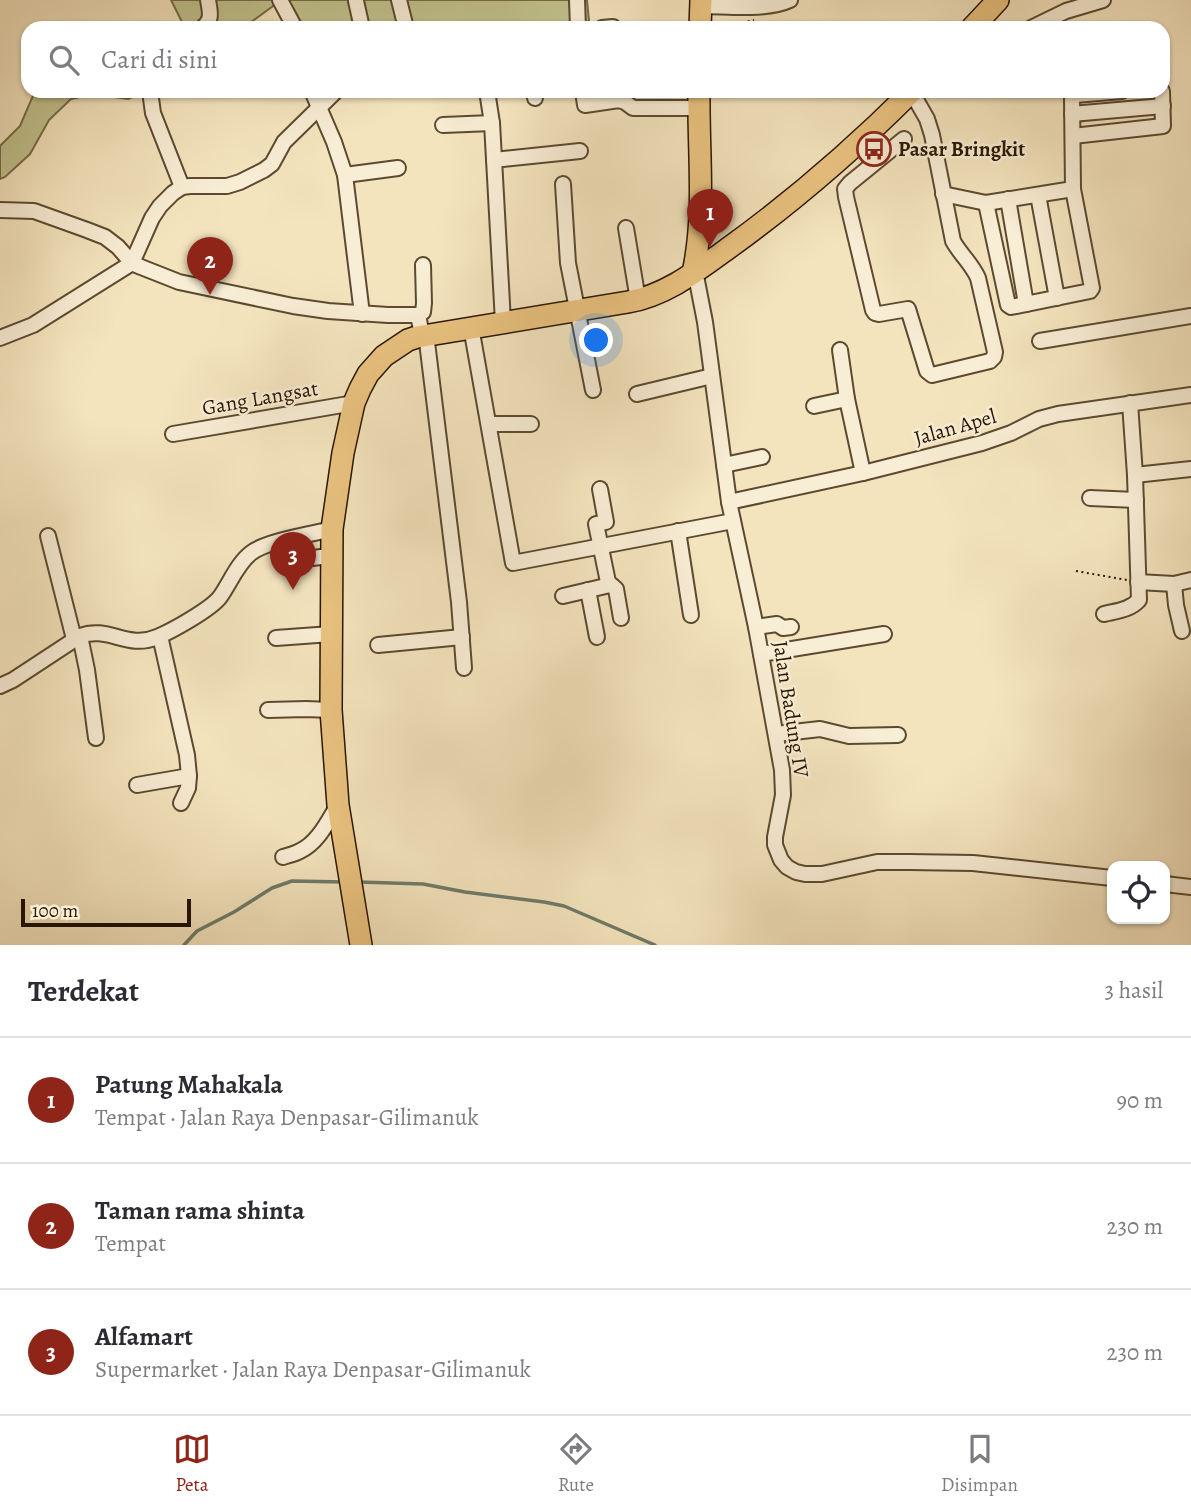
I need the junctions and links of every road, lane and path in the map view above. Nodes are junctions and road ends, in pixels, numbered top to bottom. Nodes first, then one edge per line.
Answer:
1 (208, 0) edge
2 (280, 0) edge
3 (399, 0) edge
4 (577, 0) edge
5 (790, 0) edge
6 (998, 0) edge
7 (1103, 0) edge
8 (356, 1) edge
9 (701, 3) edge
10 (209, 21) edge
11 (291, 21) edge
12 (360, 21) edge
13 (405, 21) edge
14 (578, 21) edge
15 (700, 21) edge
16 (978, 21) edge
17 (1045, 21) edge
18 (151, 98) edge
19 (315, 98) edge
20 (328, 98) edge
21 (488, 98) edge
22 (584, 98) edge
23 (904, 98) edge
24 (915, 98) edge
25 (1073, 98) edge
26 (1162, 98) edge
27 (699, 99) edge
28 (319, 106) junction
29 (1163, 106) junction
30 (1072, 114) junction
31 (492, 123) junction
32 (443, 125) dead end
33 (1073, 136) junction
34 (904, 139) dead end
35 (580, 151) dead end
36 (495, 160) junction
37 (398, 168) dead end
38 (345, 176) junction
39 (564, 184) dead end
40 (182, 187) junction
41 (1073, 189) junction
42 (943, 194) junction
43 (1038, 195) junction
44 (1008, 199) junction
45 (986, 203) junction
46 (0, 210) edge
47 (701, 210) junction
48 (626, 228) dead end
49 (736, 243) junction
50 (132, 262) junction
51 (423, 265) dead end
52 (693, 273) junction
53 (1057, 298) junction
54 (638, 300) junction
55 (1027, 304) junction
56 (577, 310) junction
57 (362, 314) junction
58 (1191, 316) edge
59 (503, 322) junction
60 (471, 327) junction
61 (422, 328) junction
62 (0, 338) edge
63 (1040, 341) dead end
64 (840, 350) dead end
65 (712, 376) junction
66 (593, 390) dead end
67 (636, 394) dead end
68 (1191, 395) edge
69 (847, 399) junction
70 (354, 403) junction
71 (1130, 403) junction
72 (814, 405) dead end
73 (489, 424) junction
74 (531, 424) dead end
75 (173, 434) dead end
76 (762, 457) dead end
77 (724, 465) junction
78 (1191, 469) edge
79 (863, 473) junction
80 (1135, 475) junction
81 (600, 489) dead end
82 (1090, 498) dead end
83 (1136, 499) junction
84 (729, 502) junction
85 (733, 521) junction
86 (332, 529) junction
87 (678, 531) junction
88 (48, 536) dead end
89 (600, 545) junction
90 (331, 556) junction
91 (283, 561) dead end
92 (1076, 571) dead end
93 (1138, 577) junction
94 (1191, 580) edge
95 (1174, 584) junction
96 (610, 585) junction
97 (588, 590) junction
98 (563, 596) dead end
99 (1104, 614) dead end
100 (691, 615) dead end
101 (621, 618) dead end
102 (756, 627) junction
103 (791, 627) dead end
104 (1182, 631) dead end
105 (331, 634) junction
106 (884, 634) dead end
107 (160, 636) junction
108 (461, 637) junction
109 (597, 637) dead end
110 (77, 638) junction
111 (276, 638) dead end
112 (378, 645) dead end
113 (761, 654) junction
114 (464, 668) dead end
115 (0, 687) edge
116 (268, 710) dead end
117 (331, 710) junction
118 (776, 734) junction
119 (898, 735) dead end
120 (96, 738) dead end
121 (189, 776) junction
122 (137, 785) dead end
123 (181, 803) dead end
124 (339, 814) junction
125 (283, 857) dead end
126 (1107, 877) edge
127 (1170, 885) edge
128 (1191, 887) edge
129 (361, 945) edge

1 - 10 street
2 - 11 street
3 - 13 street
4 - 14 street
5 - 9 street
6 - 16 highway
7 - 17 street
8 - 12 street
9 - 15 highway
18 - 40 street
19 - 28 street
20 - 28 street
21 - 31 street
22 - 27 street
23 - 49 highway
24 - 42 street
25 - 30 street
26 - 29 street
27 - 47 highway
28 - 38 street
28 - 40 street
29 - 30 street
29 - 33 street
30 - 33 street
31 - 32 street
31 - 36 street
33 - 41 street
34 - 42 street
35 - 36 street
36 - 59 street
37 - 38 street
38 - 57 street
39 - 56 street
40 - 50 street
41 - 43 street
41 - 53 street
42 - 45 street
43 - 44 street
43 - 53 street
44 - 45 street
44 - 55 street
45 - 55 street
46 - 50 street
47 - 49 highway
47 - 52 highway
48 - 54 street
49 - 52 highway
50 - 57 street
50 - 62 street
51 - 61 street
52 - 54 highway
52 - 65 street, Jalan Badung IV
53 - 55 street
54 - 56 highway
56 - 59 highway
56 - 66 street
57 - 61 street
58 - 63 street
59 - 60 highway
60 - 61 highway
60 - 73 street
61 - 70 highway
61 - 108 street
64 - 69 street
65 - 67 street
65 - 77 street, Jalan Badung IV
68 - 71 street, Jalan Apel
69 - 72 street
69 - 79 street
70 - 75 street, Gang Langsat
70 - 86 highway
71 - 79 street, Jalan Apel
71 - 80 street
73 - 74 street
73 - 89 street
76 - 77 street
77 - 84 street, Jalan Badung IV
78 - 80 street
79 - 84 street, Jalan Apel
80 - 83 street
81 - 89 street
82 - 83 street
83 - 93 street
84 - 85 street, Jalan Badung IV
85 - 87 street
85 - 102 street, Jalan Badung IV
86 - 90 highway
86 - 107 street
87 - 89 street
87 - 100 street
88 - 110 street
89 - 96 street
90 - 91 street
90 - 105 highway
92 - 93 path
93 - 95 street
93 - 99 street
94 - 95 street
95 - 104 street
96 - 97 street
96 - 101 street
97 - 98 street
97 - 109 street
102 - 103 street
102 - 113 street, Jalan Badung IV
105 - 111 street
105 - 117 highway
106 - 113 street
107 - 110 street
107 - 121 street
108 - 112 street
108 - 114 street
110 - 115 street
110 - 120 street
113 - 118 street, Jalan Badung IV
116 - 117 street
117 - 124 highway
118 - 119 street
118 - 126 street, Jalan Badung IV
121 - 122 street
121 - 123 street
124 - 125 street
124 - 129 highway
127 - 128 street

